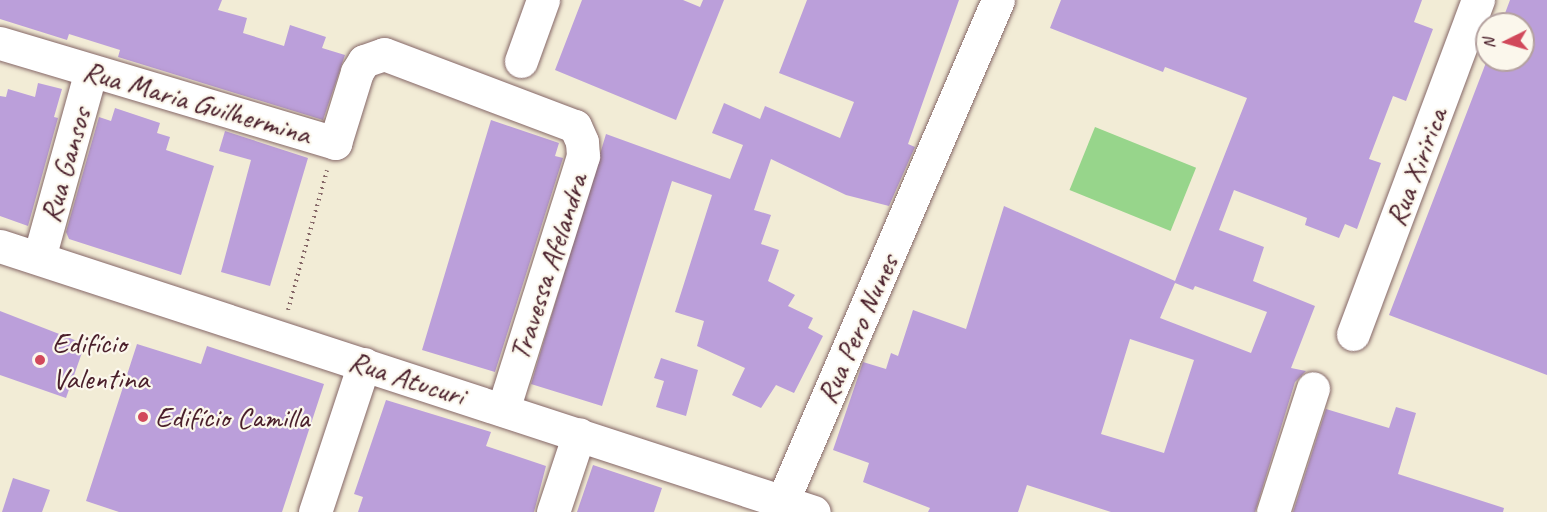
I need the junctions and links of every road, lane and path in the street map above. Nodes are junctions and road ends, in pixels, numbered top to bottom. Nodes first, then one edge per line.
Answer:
1 (543, 0) edge
2 (998, 0) edge
3 (1478, 0) edge
4 (0, 44) edge
5 (521, 61) dead end
6 (91, 71) junction
7 (575, 126) joint
8 (335, 143) junction
9 (0, 246) edge
10 (39, 258) junction
11 (1353, 334) dead end
12 (280, 337) junction
13 (364, 364) junction
14 (1313, 388) dead end
15 (503, 410) junction
16 (579, 434) junction
17 (780, 507) edge
18 (315, 512) edge
19 (553, 512) edge
20 (814, 512) edge
21 (1274, 512) edge

1 - 5 street
2 - 17 street, Rua Pero Nunes
3 - 11 street, Rua Xiririca
4 - 6 street, Rua Maria Guilhermina
6 - 8 street, Rua Maria Guilhermina
6 - 10 street, Rua Gansos
7 - 8 street, Rua Maria Guilhermina
7 - 15 street, Travessa Afelandra
8 - 12 path
9 - 10 street, Rua Atucuri
10 - 12 street, Rua Atucuri
12 - 13 street, Rua Atucuri
13 - 15 street, Rua Atucuri
13 - 18 street
14 - 21 street
15 - 16 street, Rua Atucuri
16 - 17 street, Rua Atucuri
16 - 19 street
17 - 20 street, Rua Atucuri

